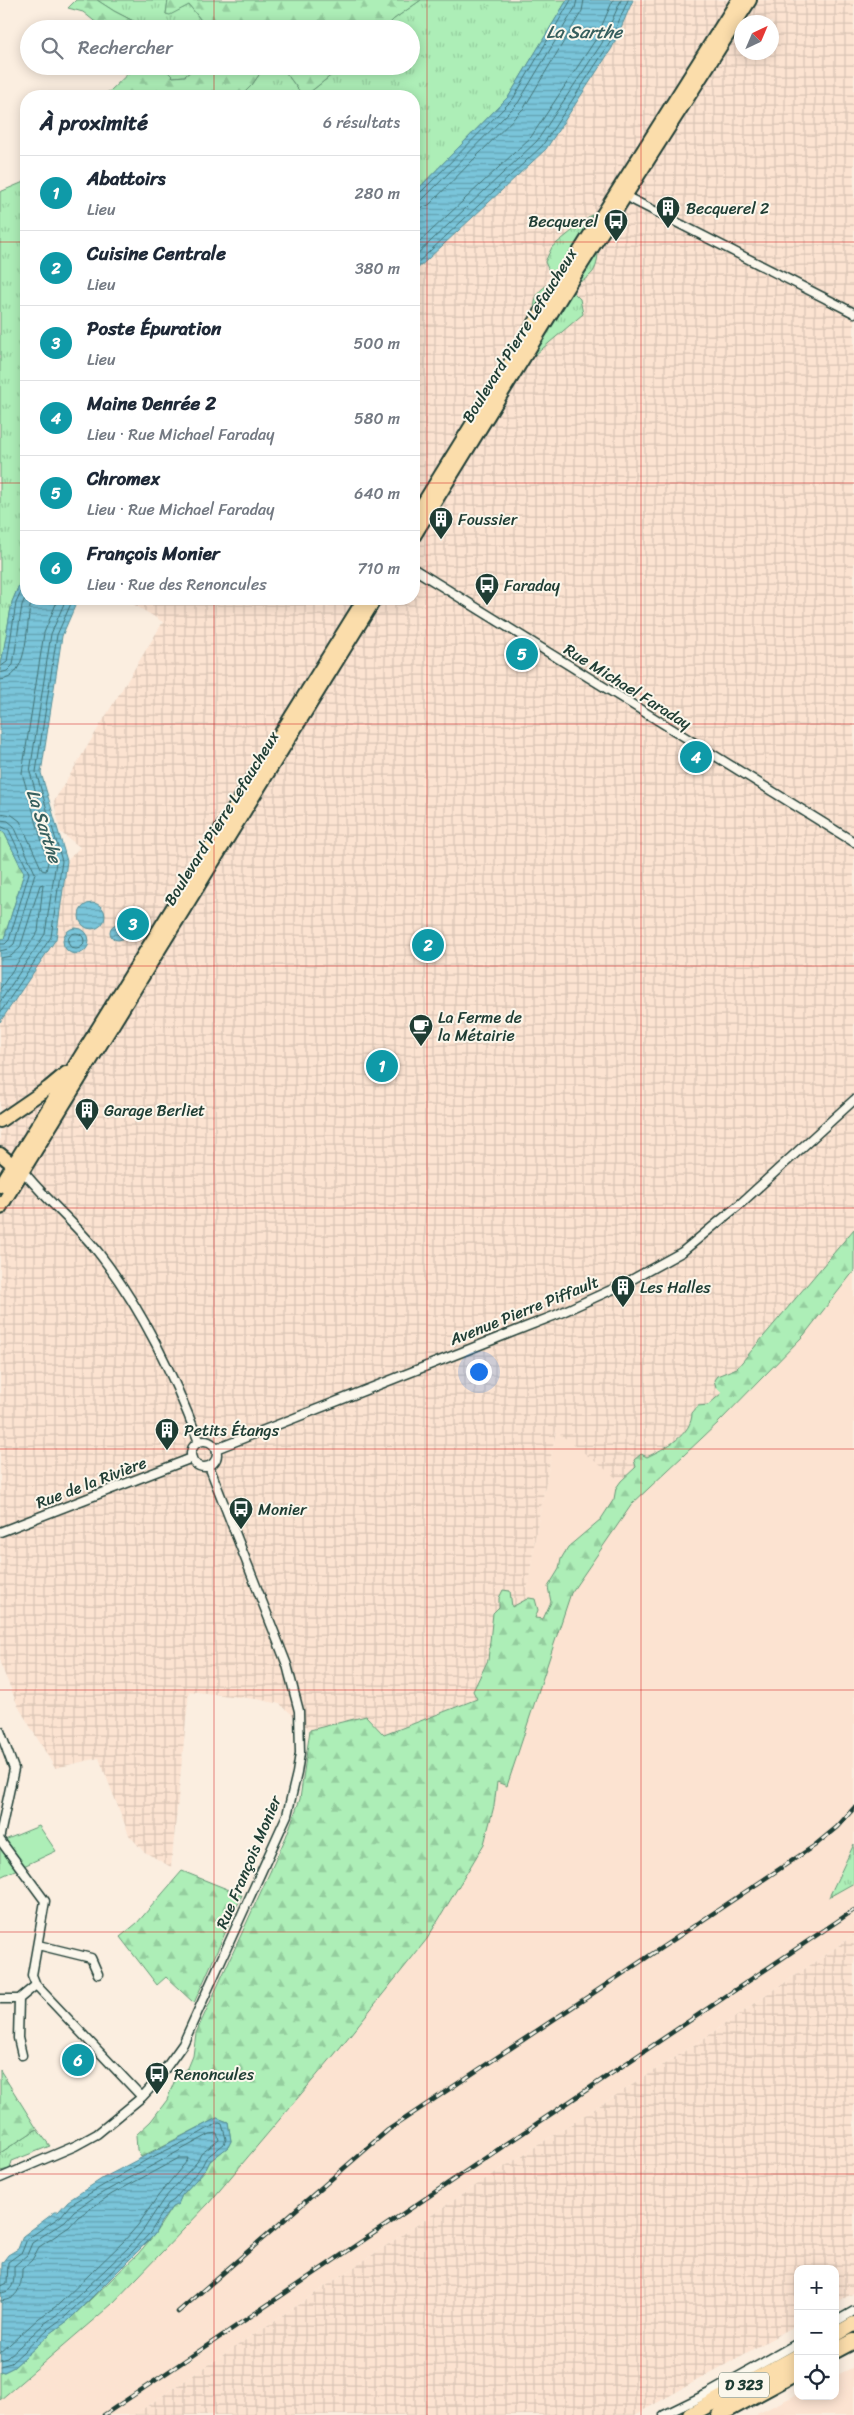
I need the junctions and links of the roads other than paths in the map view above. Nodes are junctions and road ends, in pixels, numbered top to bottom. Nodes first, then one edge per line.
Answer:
1 (738, 0) edge
2 (750, 0) edge
3 (633, 200) dead end
4 (564, 284) junction
5 (854, 313) edge
6 (420, 509) edge
7 (420, 526) edge
8 (420, 574) edge
9 (360, 605) edge
10 (371, 605) edge
11 (854, 842) edge
12 (80, 1059) junction
13 (854, 1100) edge
14 (0, 1121) edge
15 (0, 1154) edge
16 (18, 1168) junction
17 (0, 1186) edge
18 (0, 1208) edge
19 (199, 1442) junction
20 (216, 1449) junction
21 (192, 1458) junction
22 (209, 1466) junction
23 (0, 1532) edge
24 (0, 1731) edge
25 (0, 1835) edge
26 (0, 1840) edge
27 (38, 1945) junction
28 (98, 1974) dead end
29 (36, 1985) junction
30 (0, 1999) edge
31 (19, 1999) junction
32 (22, 2055) dead end
33 (142, 2097) junction
34 (0, 2178) edge
35 (854, 2311) edge
36 (839, 2320) edge
37 (854, 2324) edge
38 (839, 2333) edge
39 (854, 2341) edge
40 (794, 2345) edge
41 (839, 2349) edge
42 (794, 2358) edge
43 (794, 2374) edge
44 (664, 2415) edge
45 (690, 2415) edge
46 (719, 2415) edge

1 - 4 main road, Boulevard Pierre Lefaucheux
2 - 4 main road, Boulevard Pierre Lefaucheux
3 - 5 street
4 - 6 main road, Boulevard Pierre Lefaucheux
4 - 7 main road, Boulevard Pierre Lefaucheux
8 - 11 street, Rue Michael Faraday
9 - 12 main road, Boulevard Pierre Lefaucheux
10 - 16 main road, Boulevard Pierre Lefaucheux
12 - 14 main road
12 - 16 main road, Boulevard Pierre Lefaucheux
13 - 20 street, Avenue Pierre Piffault
15 - 16 main road
16 - 17 main road, Boulevard Pierre Lefaucheux
16 - 18 main road, Boulevard Pierre Lefaucheux
16 - 19 street
19 - 20 street
19 - 21 street
20 - 22 street
21 - 22 street
21 - 23 street, Rue de la Rivière
22 - 33 street, Rue François Monier
24 - 25 street
26 - 27 street
27 - 28 street
27 - 29 street
29 - 31 street
29 - 33 street
30 - 31 street
31 - 32 street
33 - 34 street, Rue François Monier
35 - 36 street
37 - 38 highway
39 - 41 highway
40 - 44 street
42 - 45 highway, D 323
43 - 46 highway, D 323

